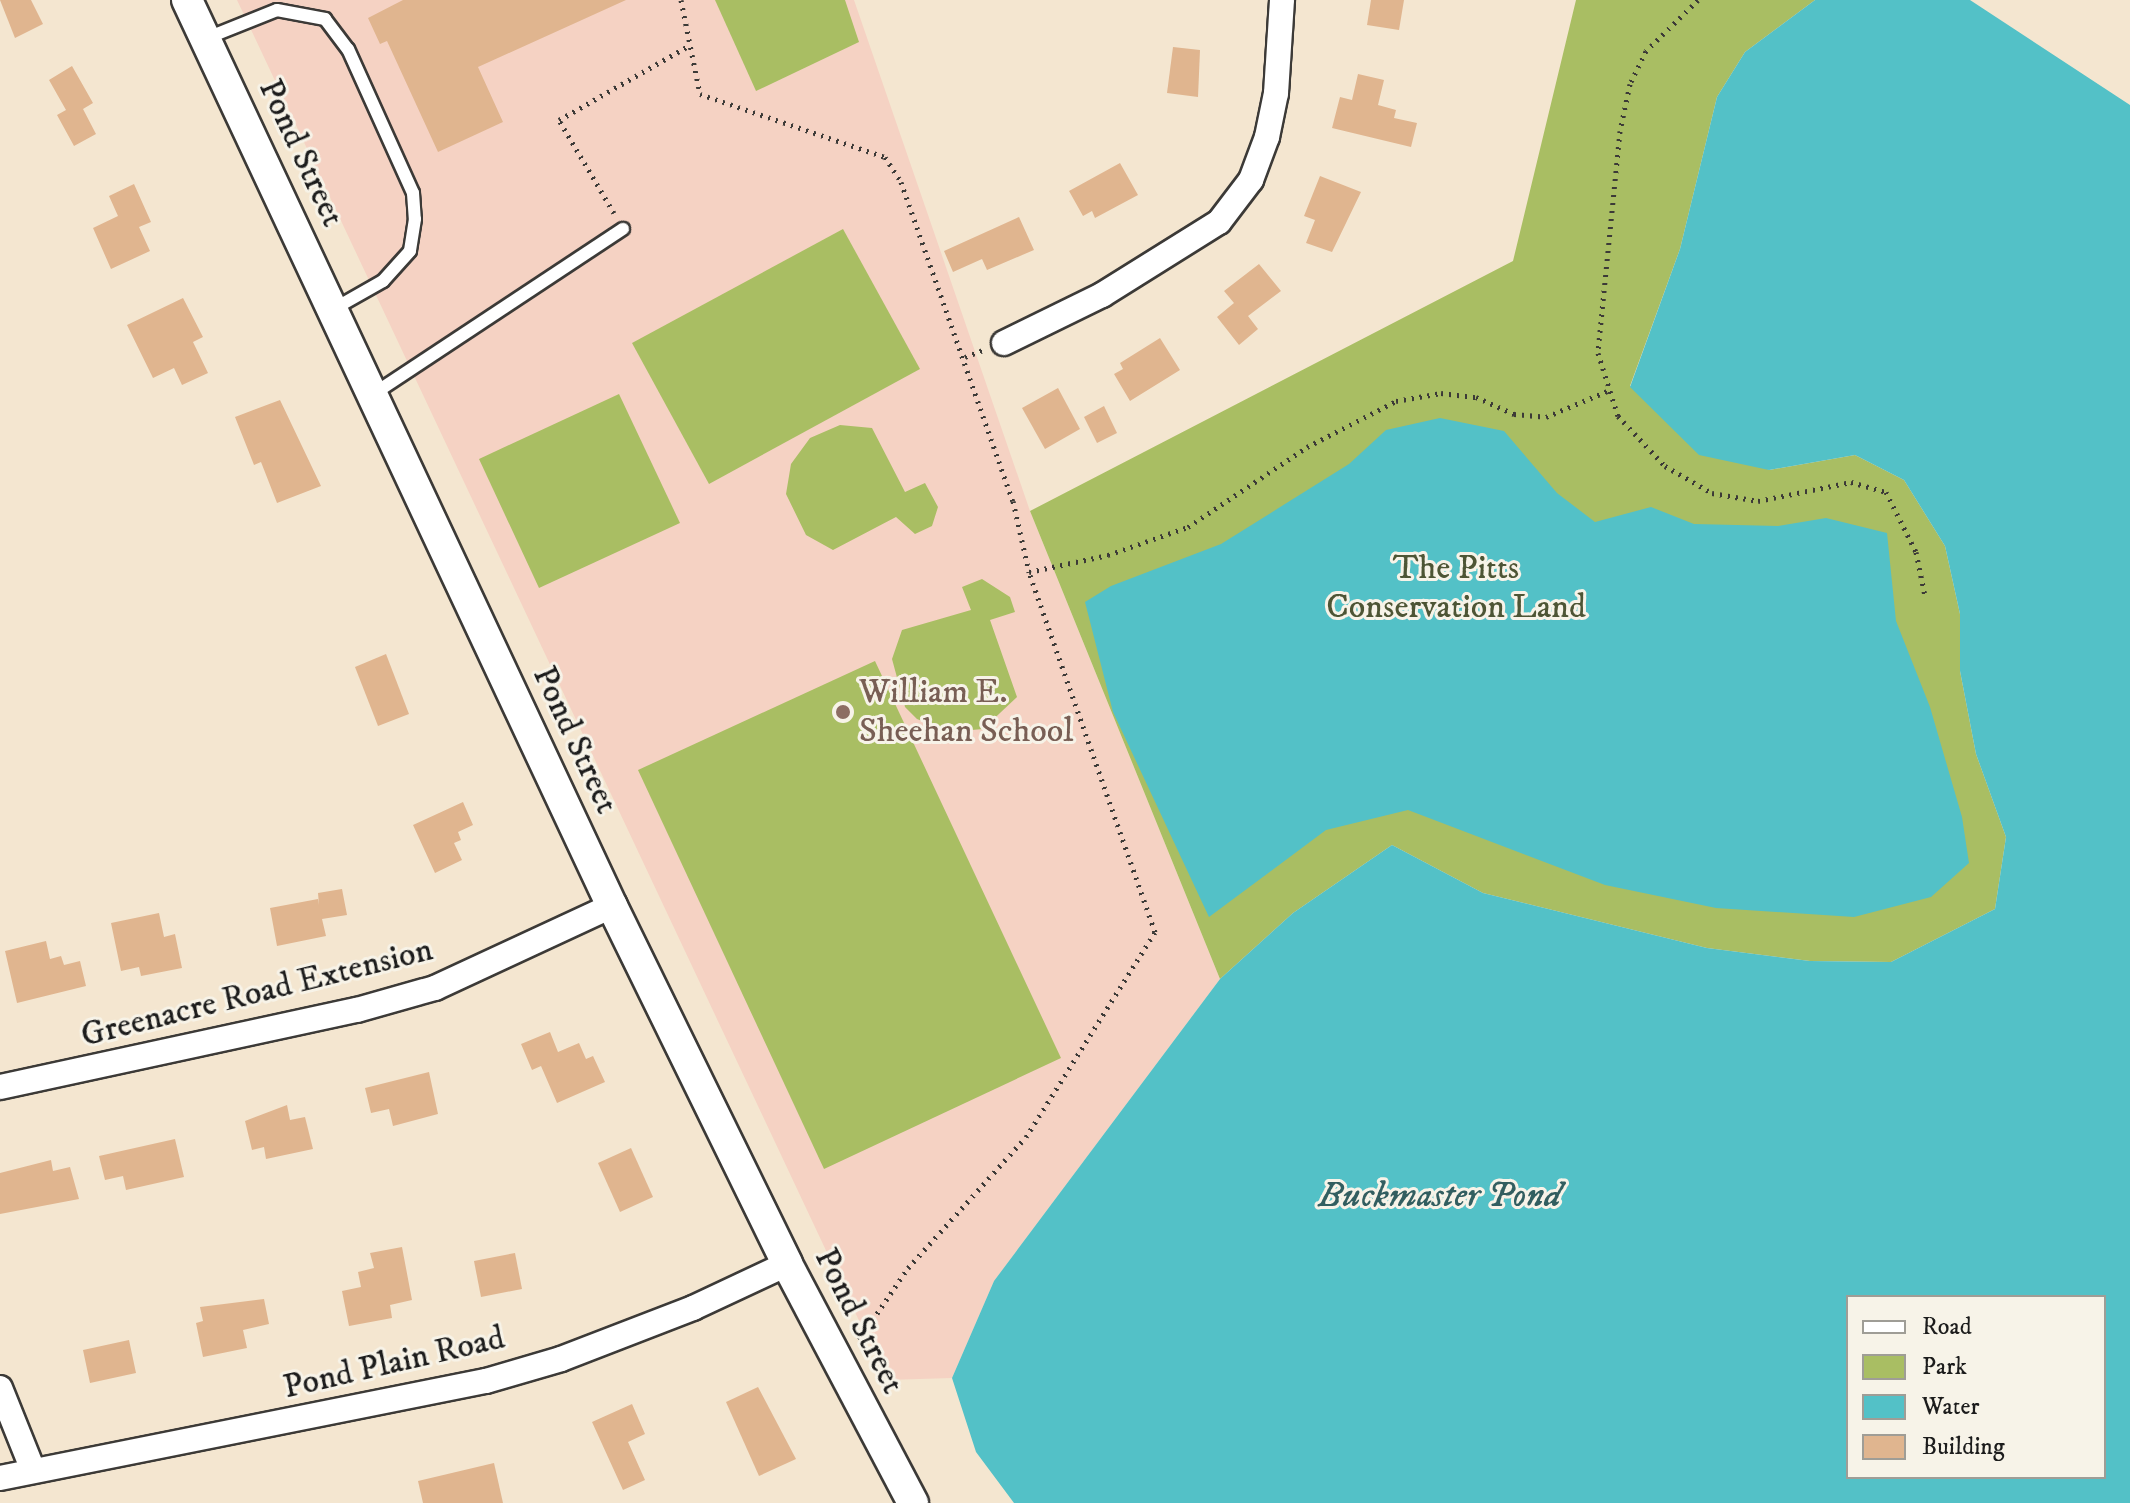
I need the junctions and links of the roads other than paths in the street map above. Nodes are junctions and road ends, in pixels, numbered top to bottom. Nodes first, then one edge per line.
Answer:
1 (187, 0) edge
2 (1282, 0) edge
3 (204, 39) junction
4 (623, 229) road end
5 (332, 311) junction
6 (1004, 343) dead end
7 (371, 396) junction
8 (612, 906) junction
9 (0, 1087) edge
10 (787, 1264) junction
11 (0, 1388) edge
12 (33, 1470) junction
13 (0, 1478) edge
14 (913, 1503) edge

1 - 3 street, Pond Street
2 - 6 street
3 - 5 street, Pond Street
3 - 5 lane
4 - 7 lane
5 - 7 street, Pond Street
7 - 8 street, Pond Street
8 - 9 street, Greenacre Road Extension
8 - 10 street, Pond Street
10 - 12 street, Pond Plain Road
10 - 14 street, Pond Street
11 - 12 street
12 - 13 street, Pond Plain Road

